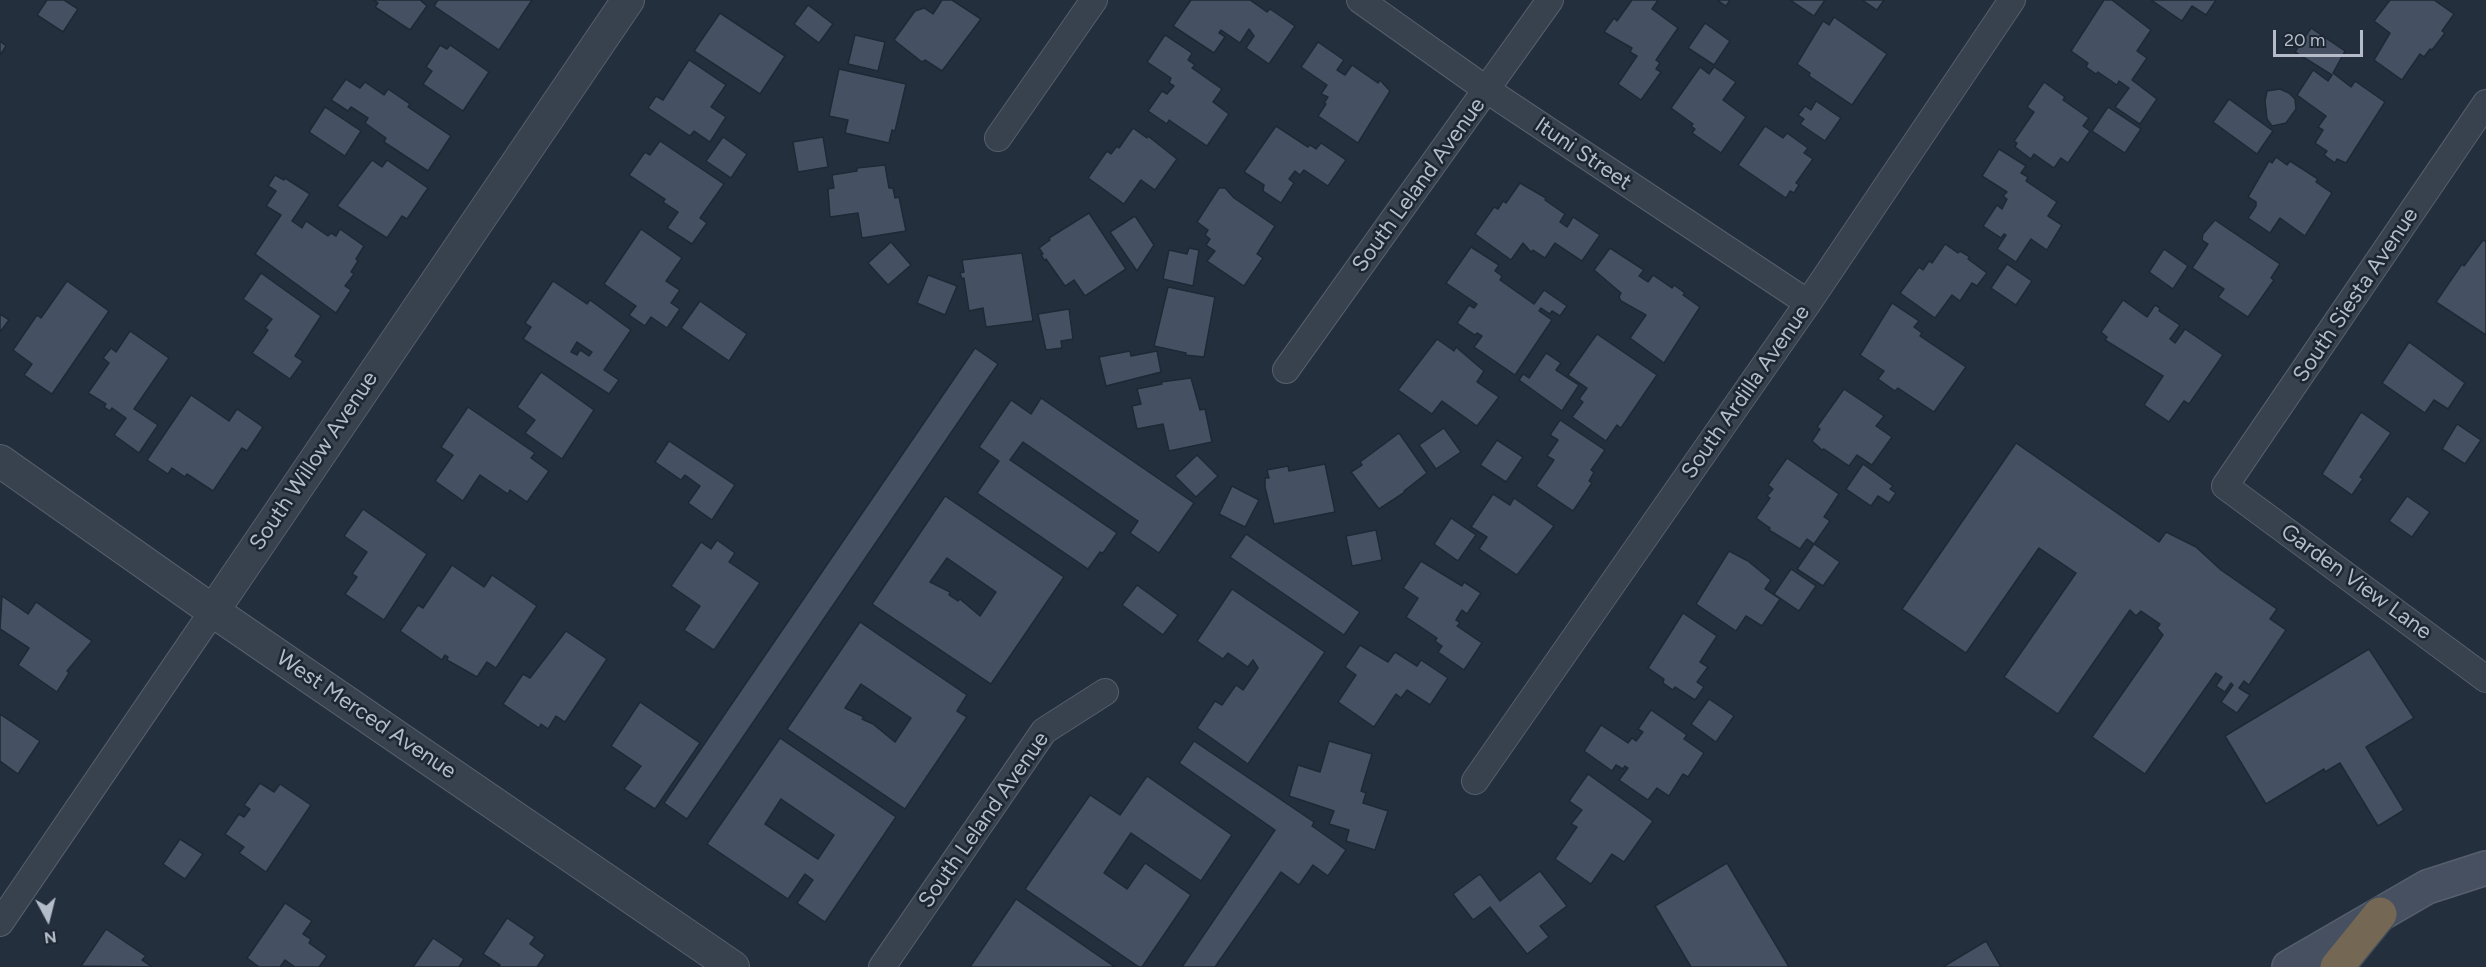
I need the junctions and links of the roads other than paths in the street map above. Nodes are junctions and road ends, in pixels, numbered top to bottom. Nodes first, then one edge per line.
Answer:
1 (628, 0) edge
2 (1094, 0) edge
3 (1360, 0) edge
4 (1550, 0) edge
5 (2012, 0) edge
6 (1487, 90) junction
7 (2486, 103) edge
8 (998, 138) dead end
9 (1808, 303) junction
10 (1286, 370) dead end
11 (0, 461) edge
12 (2225, 486) joint
13 (213, 611) junction
14 (2486, 679) edge
15 (1105, 692) dead end
16 (1475, 781) dead end
17 (2486, 868) edge
18 (2380, 914) junction
19 (0, 923) edge
20 (733, 967) edge
21 (882, 967) edge
22 (2289, 967) edge
23 (2337, 967) edge

1 - 13 street, South Willow Avenue
2 - 8 street
3 - 6 street, Ituni Street
4 - 6 street, South Leland Avenue
5 - 9 street, South Ardilla Avenue
6 - 9 street, Ituni Street
6 - 10 street, South Leland Avenue
7 - 12 street, South Siesta Avenue
9 - 16 street, South Ardilla Avenue
11 - 13 street, West Merced Avenue
12 - 14 street, Garden View Lane
13 - 19 street, South Willow Avenue
13 - 20 street, West Merced Avenue
15 - 21 street, South Leland Avenue
17 - 18 main road
18 - 22 main road
18 - 23 highway

